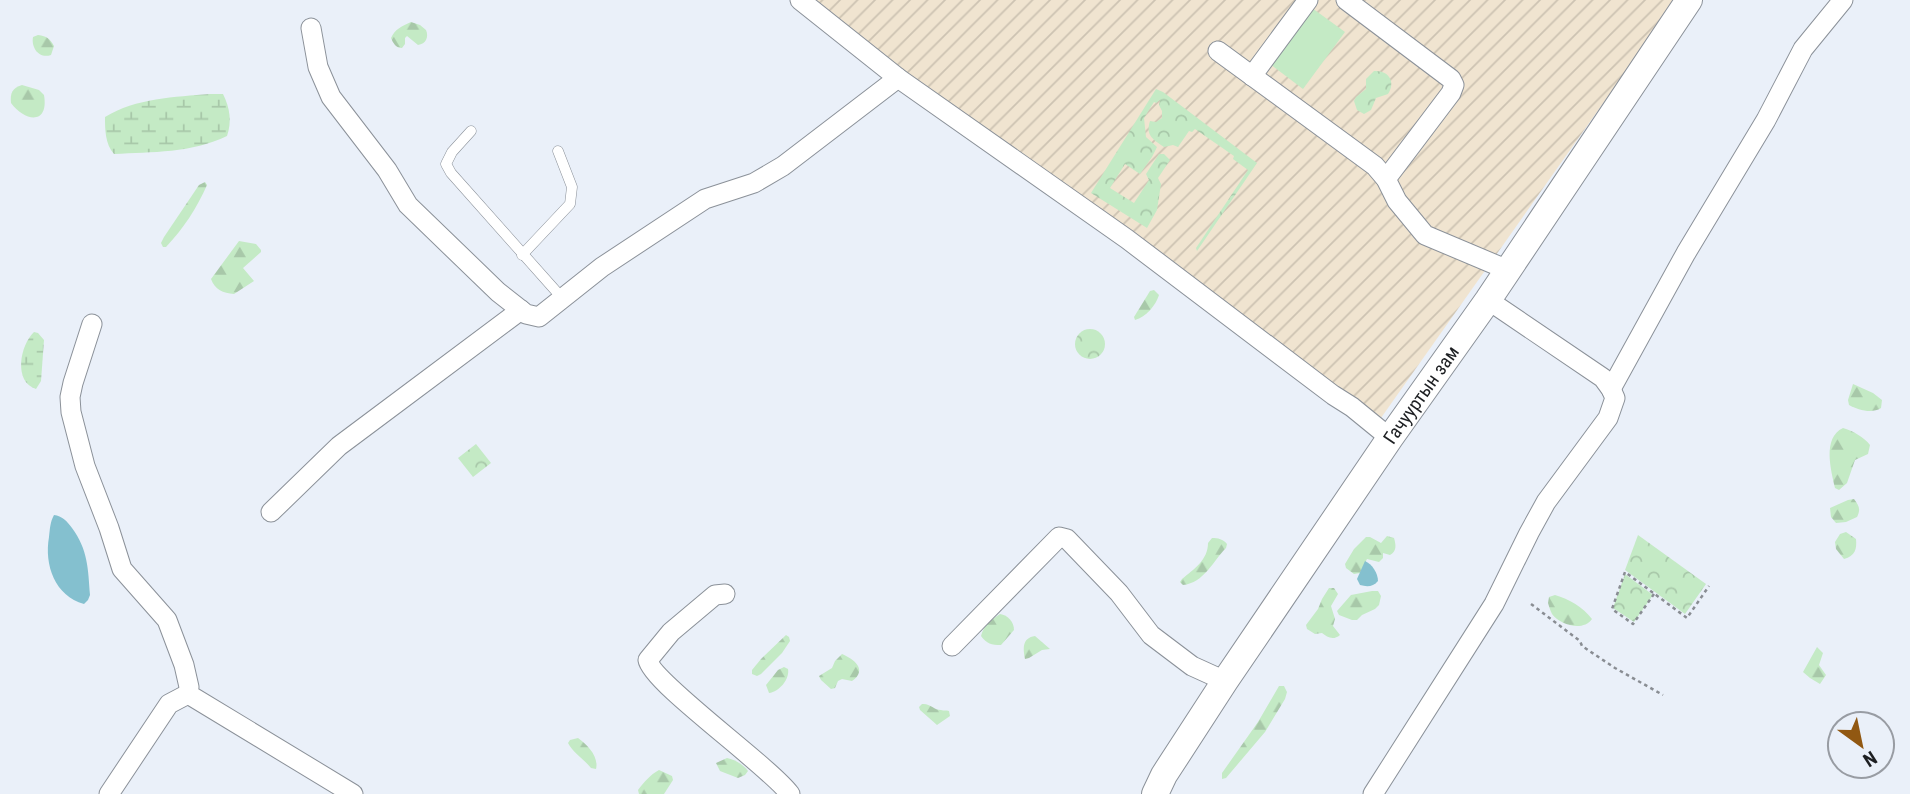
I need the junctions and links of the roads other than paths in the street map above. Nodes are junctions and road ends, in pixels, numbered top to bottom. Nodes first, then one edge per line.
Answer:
1 (800, 0) edge
2 (1308, 0) edge
3 (1346, 0) edge
4 (1689, 0) edge
5 (1843, 0) edge
6 (311, 29) dead end
7 (1218, 51) dead end
8 (1252, 76) junction
9 (898, 78) junction
10 (471, 131) dead end
11 (558, 151) dead end
12 (1387, 179) junction
13 (522, 255) junction
14 (1508, 270) junction
15 (563, 299) junction
16 (1488, 300) junction
17 (521, 310) junction
18 (92, 324) dead end
19 (1611, 389) junction
20 (1390, 438) junction
21 (271, 512) dead end
22 (725, 594) dead end
23 (953, 646) dead end
24 (1225, 681) junction
25 (188, 694) junction
26 (109, 794) edge
27 (353, 794) edge
28 (790, 794) edge
29 (1155, 794) edge
30 (1373, 794) edge

1 - 9 street
2 - 8 street
3 - 12 street
4 - 14 main road, Гачууртын зам
5 - 19 street
6 - 17 street
7 - 8 street
8 - 12 street
9 - 15 street
9 - 20 street
10 - 13 lane
11 - 13 lane
12 - 14 street
13 - 15 lane
14 - 16 main road, Гачууртын зам
15 - 17 street
16 - 19 street
16 - 20 main road, Гачууртын зам
17 - 21 street
18 - 25 street
19 - 30 street
20 - 24 main road, Гачууртын зам
22 - 28 street
23 - 24 street
24 - 29 main road, Гачууртын зам
25 - 26 street
25 - 27 street

